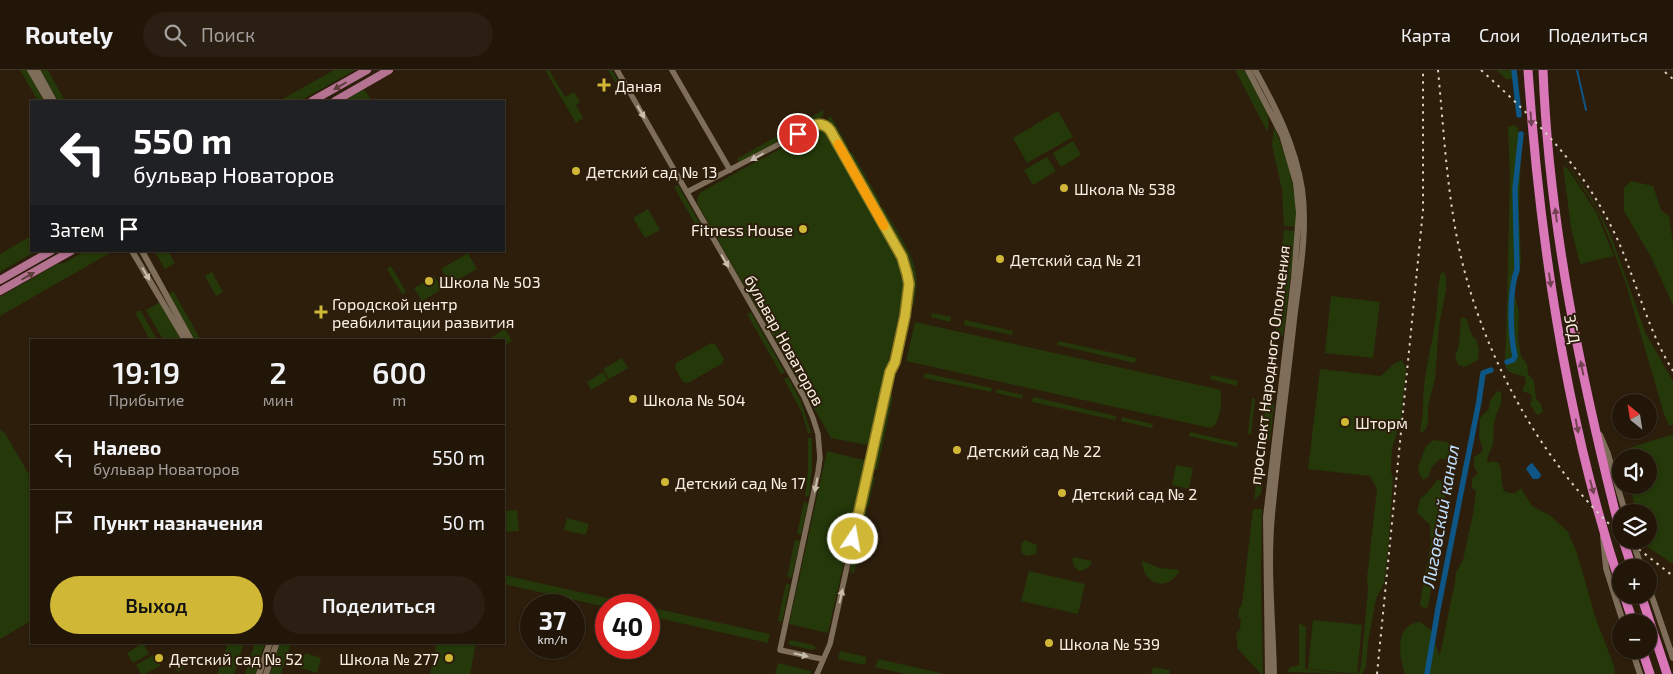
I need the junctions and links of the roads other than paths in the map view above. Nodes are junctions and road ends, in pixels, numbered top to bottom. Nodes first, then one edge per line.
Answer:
1 (30, 70) edge
2 (37, 70) edge
3 (367, 70) edge
4 (389, 70) edge
5 (617, 70) edge
6 (672, 70) edge
7 (1248, 70) edge
8 (1255, 70) edge
9 (1528, 70) edge
10 (1543, 70) edge
11 (47, 100) edge
12 (53, 100) edge
13 (314, 100) edge
14 (337, 100) edge
15 (730, 170) junction
16 (687, 192) junction
17 (49, 252) edge
18 (69, 252) edge
19 (133, 252) edge
20 (143, 252) edge
21 (0, 280) edge
22 (0, 291) edge
23 (184, 339) edge
24 (190, 339) edge
25 (1591, 416) junction
26 (1613, 504) edge
27 (1623, 504) edge
28 (1601, 519) junction
29 (1613, 559) edge
30 (1644, 604) edge
31 (1654, 604) edge
32 (1620, 614) edge
33 (269, 644) edge
34 (276, 644) edge
35 (1673, 658) edge
36 (822, 659) junction
37 (1635, 659) edge
38 (1645, 659) edge
39 (260, 674) edge
40 (266, 674) edge
41 (817, 674) edge
42 (1268, 674) edge
43 (1274, 674) edge
44 (1640, 674) edge
45 (1650, 674) edge
46 (1667, 674) edge

1 - 11 main road
2 - 12 main road
3 -> 13 main road
4 - 14 main road
5 -> 16 street, бульвар Новаторов
6 - 15 street
7 - 42 main road, проспект Народного Ополчения
8 - 43 main road, проспект Народного Ополчения
9 -> 28 highway, ЗСД
25 -> 10 highway, ЗСД
15 - 16 street
36 -> 15 street
16 -> 36 street, бульвар Новаторов
17 - 21 main road
22 -> 18 main road
19 -> 23 main road
20 - 24 main road
25 - 26 highway, ЗСД
25 - 27 main road
28 - 29 highway, ЗСД
28 - 32 main road
30 - 46 highway
31 - 35 main road
33 - 39 main road
34 - 40 main road
36 - 41 street
37 - 44 main road
38 - 45 highway

